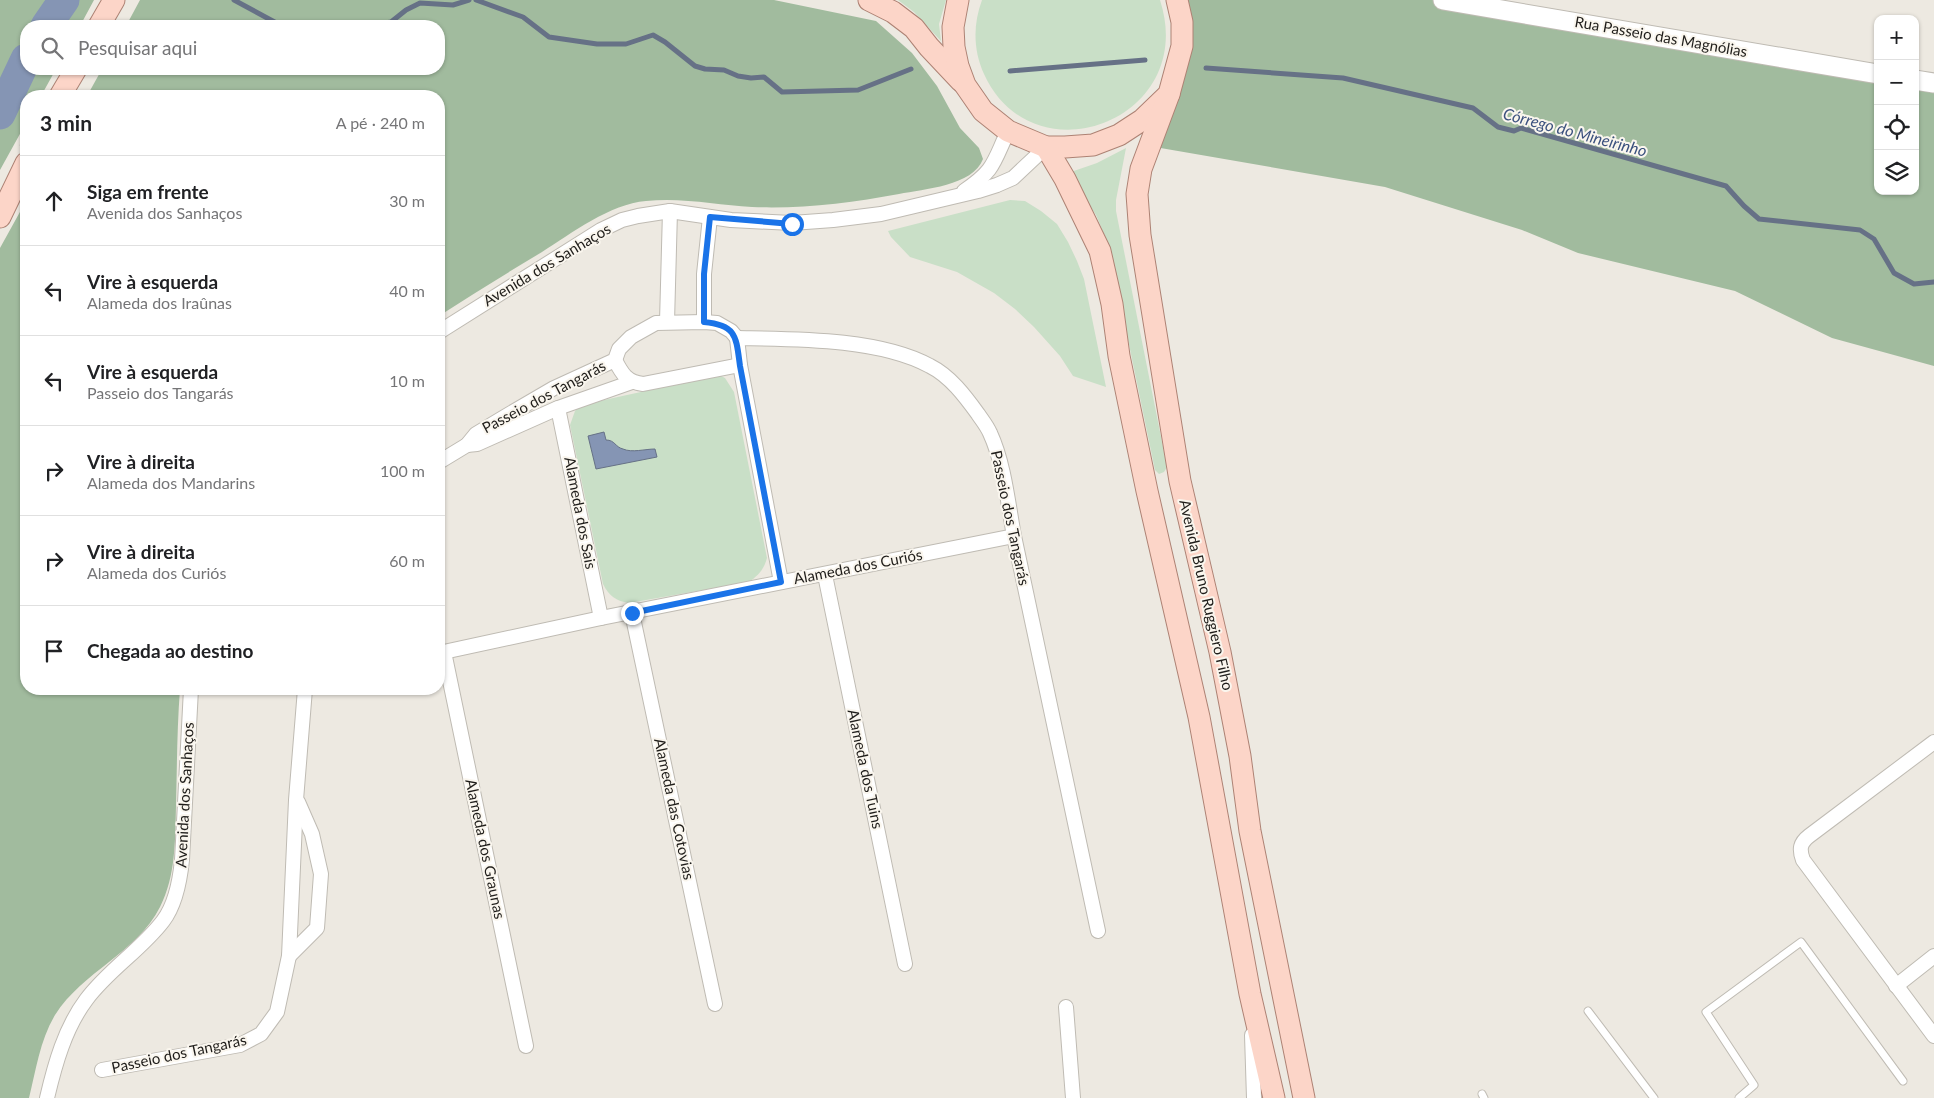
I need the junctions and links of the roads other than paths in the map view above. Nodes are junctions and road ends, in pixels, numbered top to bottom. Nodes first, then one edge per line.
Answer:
1 (114, 0) edge
2 (868, 0) edge
3 (958, 0) edge
4 (1177, 0) edge
5 (1443, 0) edge
6 (102, 20) edge
7 (1874, 73) edge
8 (72, 75) edge
9 (1919, 81) edge
10 (1934, 83) edge
11 (965, 85) junction
12 (64, 90) edge
13 (1169, 94) junction
14 (1008, 131) junction
15 (1046, 147) junction
16 (20, 175) edge
17 (957, 195) junction
18 (670, 211) junction
19 (0, 217) edge
20 (710, 217) junction
21 (667, 322) junction
22 (704, 322) junction
23 (445, 328) edge
24 (737, 338) junction
25 (615, 360) junction
26 (740, 366) junction
27 (632, 382) junction
28 (558, 408) junction
29 (466, 445) junction
30 (445, 458) edge
31 (1180, 482) junction
32 (1147, 491) junction
33 (1014, 536) junction
34 (825, 575) junction
35 (781, 582) junction
36 (632, 613) junction
37 (601, 618) junction
38 (445, 651) edge
39 (445, 671) edge
40 (191, 695) edge
41 (305, 695) edge
42 (1934, 742) edge
43 (296, 800) junction
44 (1098, 931) dead end
45 (289, 956) junction
46 (1934, 956) edge
47 (905, 964) dead end
48 (1896, 986) junction
49 (1250, 994) junction
50 (715, 1004) dead end
51 (1066, 1007) dead end
52 (1588, 1011) dead end
53 (1934, 1036) edge
54 (526, 1046) dead end
55 (102, 1070) dead end
56 (1903, 1081) dead end
57 (47, 1098) edge
58 (1073, 1098) edge
59 (1254, 1098) edge
60 (1274, 1098) edge
61 (1304, 1098) edge
62 (1654, 1098) edge
63 (1739, 1098) edge

1 - 6 main road
2 - 11 main road
3 - 11 main road
4 - 13 main road, Avenida Bruno Ruggiero Filho
5 - 7 street, Rua Passeio das Magnólias
8 - 12 main road
9 - 10 street
11 - 14 main road
13 - 15 main road
13 - 31 main road, Avenida Bruno Ruggiero Filho
14 - 15 main road
14 - 17 street, Avenida dos Sanhaços
15 - 17 street, Avenida dos Sanhaços
15 - 32 main road
16 - 19 main road
17 - 20 street, Avenida dos Sanhaços
18 - 20 street, Avenida dos Sanhaços
18 - 21 street
18 - 23 street, Avenida dos Sanhaços
20 - 22 street
21 - 22 street, Passeio dos Tangarás
21 - 25 street, Passeio dos Tangarás
22 - 24 street, Passeio dos Tangarás
24 - 26 street
24 - 33 street, Passeio dos Tangarás
25 - 27 street
25 - 29 street, Passeio dos Tangarás
26 - 27 street, Passeio dos Tangarás
26 - 35 street
27 - 28 street, Passeio dos Tangarás
28 - 29 street, Passeio dos Tangarás
28 - 37 street, Alameda dos Sais
29 - 30 street, Passeio dos Tangarás
31 - 32 main road
31 - 61 main road, Avenida Bruno Ruggiero Filho
32 - 49 main road
33 - 34 street, Alameda dos Curiós
33 - 44 street, Passeio dos Tangarás
34 - 35 street, Alameda dos Curiós
34 - 47 street, Alameda dos Tuins
35 - 36 street, Alameda dos Curiós
36 - 37 street, Alameda dos Curiós
36 - 50 street, Alameda das Cotovias
37 - 38 street, Alameda dos Curiós
39 - 54 street, Alameda dos Graunas
40 - 57 street, Avenida dos Sanhaços
41 - 43 street, Passeio dos Tangarás
42 - 48 street
43 - 45 street, Passeio dos Tangarás
43 - 45 street, Passeio dos Tangarás
45 - 55 street, Passeio dos Tangarás
46 - 48 street
48 - 53 street
49 - 59 street
49 - 60 main road
51 - 58 street
52 - 62 lane
56 - 63 lane

